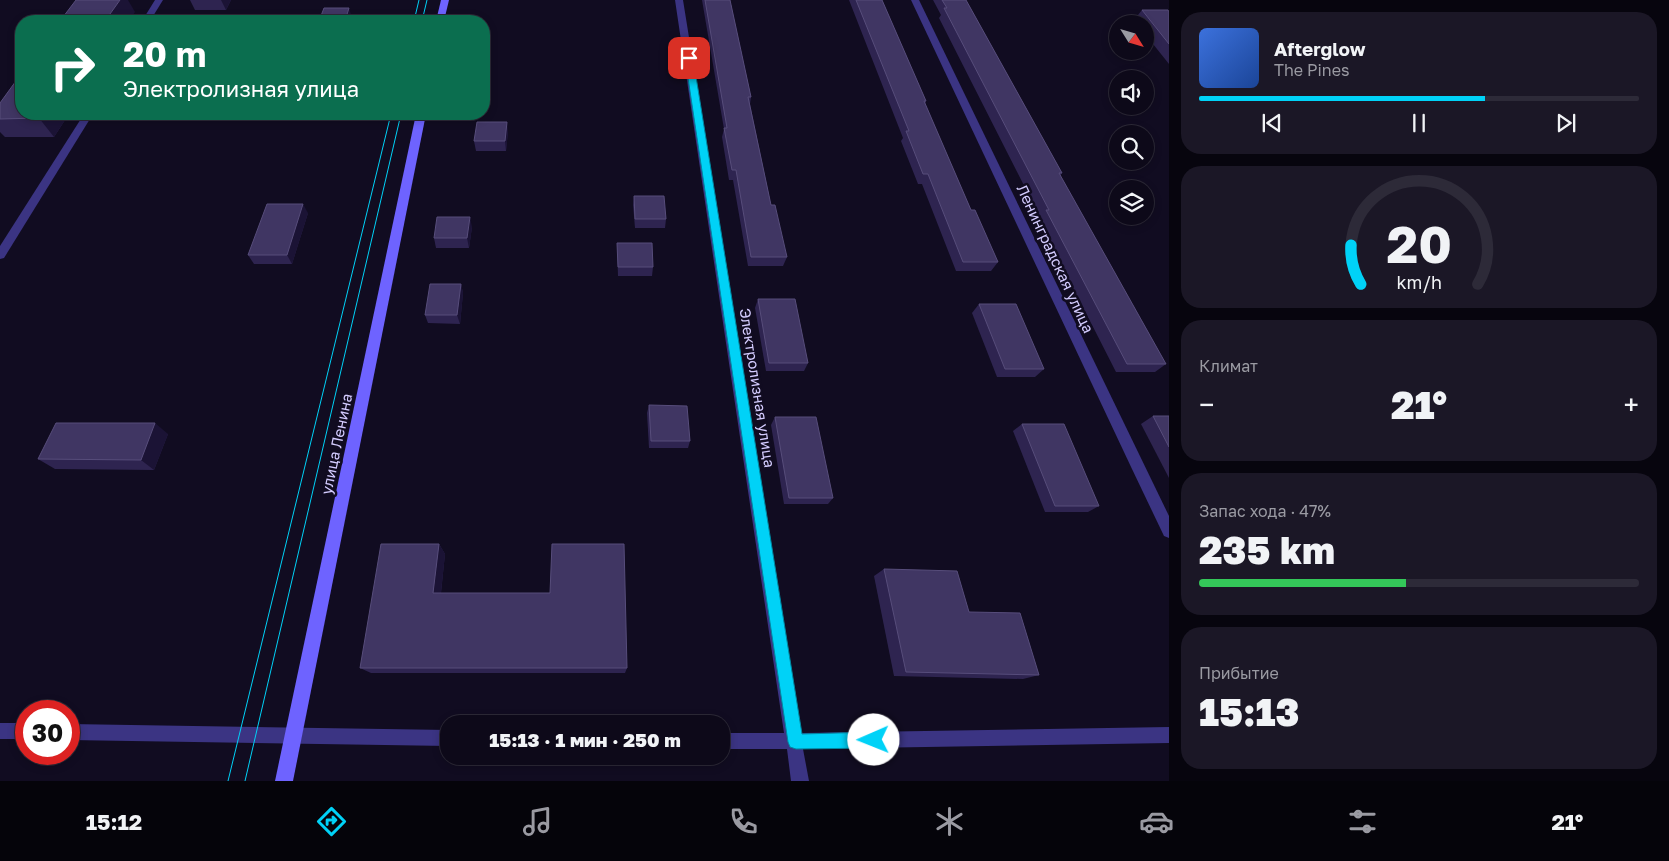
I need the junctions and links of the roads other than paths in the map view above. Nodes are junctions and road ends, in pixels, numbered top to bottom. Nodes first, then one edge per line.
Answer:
1 (159, 0) edge
2 (445, 0) edge
3 (680, 0) edge
4 (915, 0) edge
5 (150, 15) edge
6 (441, 15) edge
7 (84, 120) edge
8 (420, 120) edge
9 (0, 255) edge
10 (1169, 531) edge
11 (0, 731) edge
12 (15, 731) edge
13 (80, 732) edge
14 (1169, 735) edge
15 (293, 736) junction
16 (440, 738) edge
17 (730, 741) edge
18 (796, 742) junction
19 (284, 781) edge
20 (800, 781) edge

1 - 5 street
2 - 6 main road
3 - 18 street, Электролизная улица
4 - 10 street, Ленинградская улица
7 - 9 street
8 - 15 main road, улица Ленина
11 - 12 street
13 - 15 street
14 - 18 street
15 - 16 street
15 - 19 main road, улица Ленина
17 - 18 street
18 - 20 street, Электролизная улица

